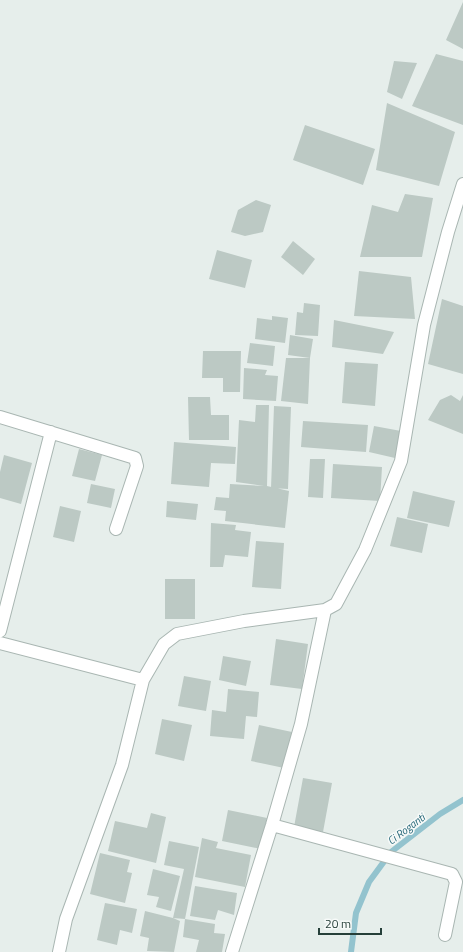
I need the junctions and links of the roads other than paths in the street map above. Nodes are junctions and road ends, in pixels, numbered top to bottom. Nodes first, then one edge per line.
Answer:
1 (463, 184) edge
2 (0, 417) edge
3 (51, 432) junction
4 (116, 529) dead end
5 (325, 610) junction
6 (0, 631) edge
7 (0, 643) edge
8 (143, 680) junction
9 (272, 825) junction
10 (457, 904) edge
11 (445, 935) dead end
12 (59, 952) edge
13 (232, 952) edge

1 - 5 street
2 - 3 street
3 - 4 street
3 - 6 street
5 - 8 street
5 - 9 street
7 - 8 street
8 - 12 street
9 - 10 street
9 - 13 street
10 - 11 street

